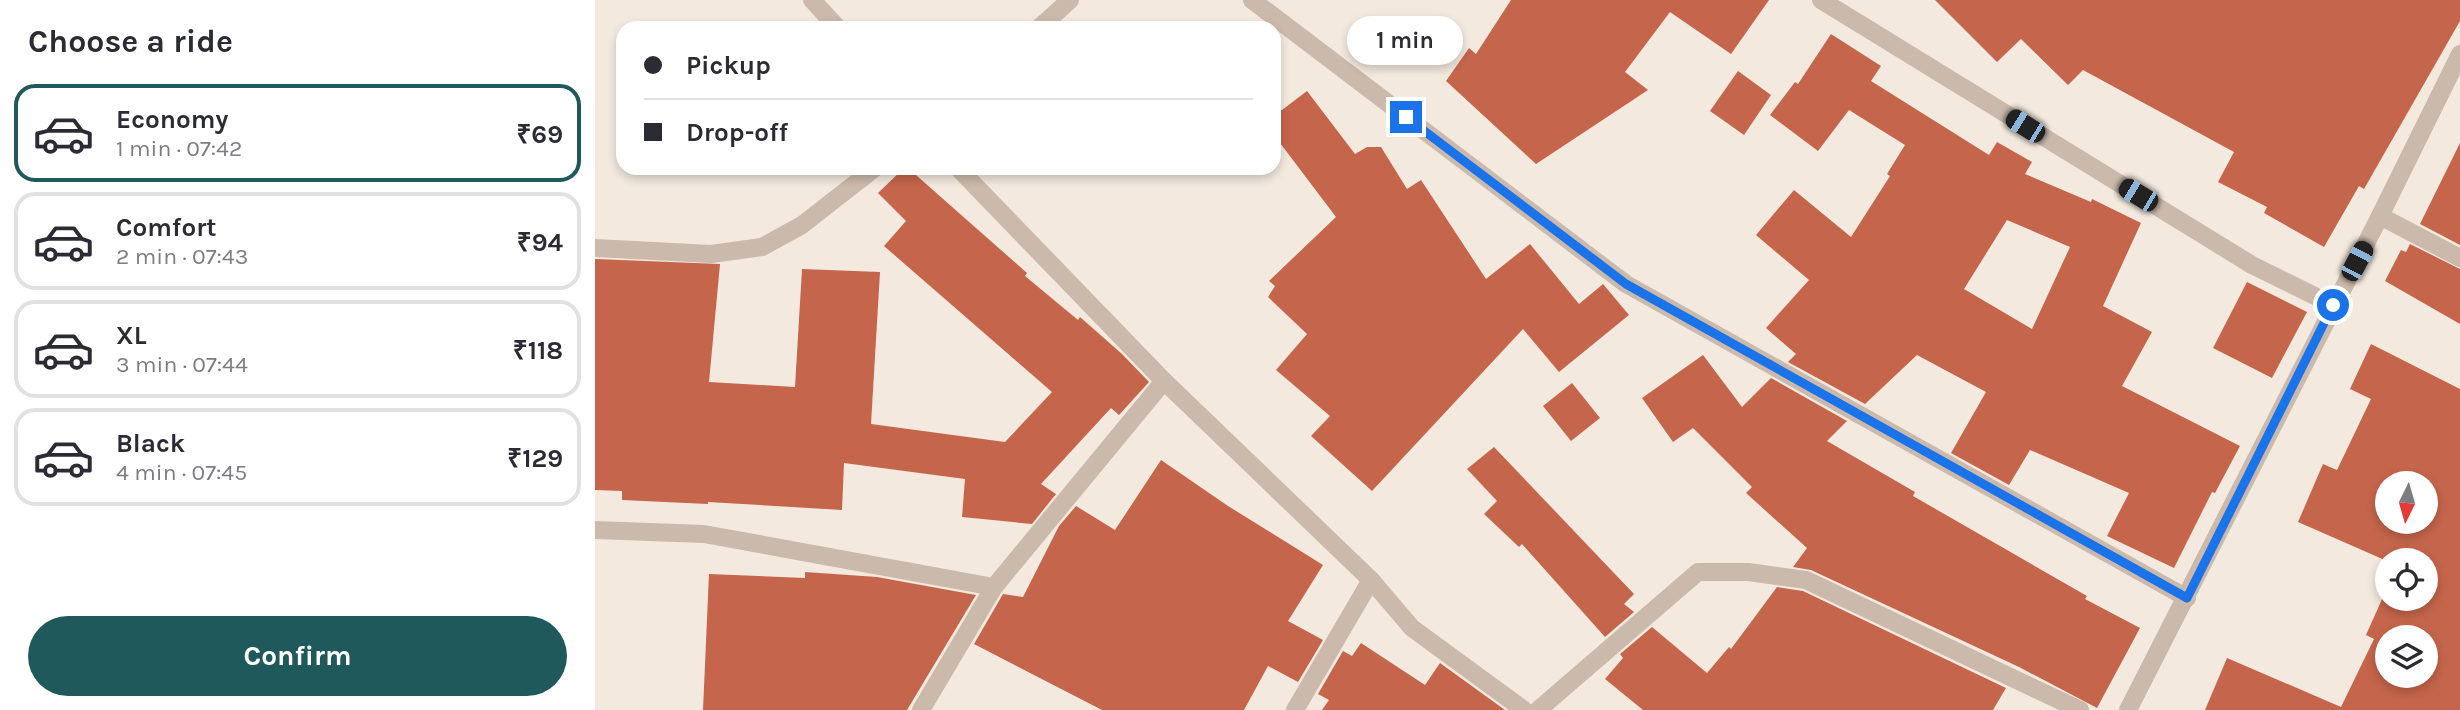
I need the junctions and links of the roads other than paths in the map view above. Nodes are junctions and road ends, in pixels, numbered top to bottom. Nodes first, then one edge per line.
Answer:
1 (812, 0) edge
2 (1070, 0) edge
3 (1252, 0) edge
4 (1821, 0) edge
5 (832, 21) edge
6 (1047, 21) edge
7 (1280, 21) edge
8 (1281, 22) edge
9 (2460, 54) edge
10 (866, 175) edge
11 (965, 175) edge
12 (2380, 216) junction
13 (595, 248) edge
14 (2460, 258) edge
15 (2333, 305) junction
16 (1164, 381) junction
17 (595, 530) edge
18 (1371, 580) junction
19 (994, 587) junction
20 (2187, 598) junction
21 (921, 710) edge
22 (1295, 710) edge
23 (1524, 710) edge
24 (1538, 710) edge
25 (2080, 710) edge
26 (2128, 710) edge

1 - 5 street
2 - 6 street
3 - 7 street
4 - 15 street
8 - 20 street
9 - 12 street
10 - 13 street
11 - 16 street
12 - 14 street
12 - 15 street
15 - 20 street
16 - 18 street
16 - 19 street
17 - 19 street
18 - 22 street
18 - 23 street
19 - 21 street
20 - 26 street
24 - 25 street

